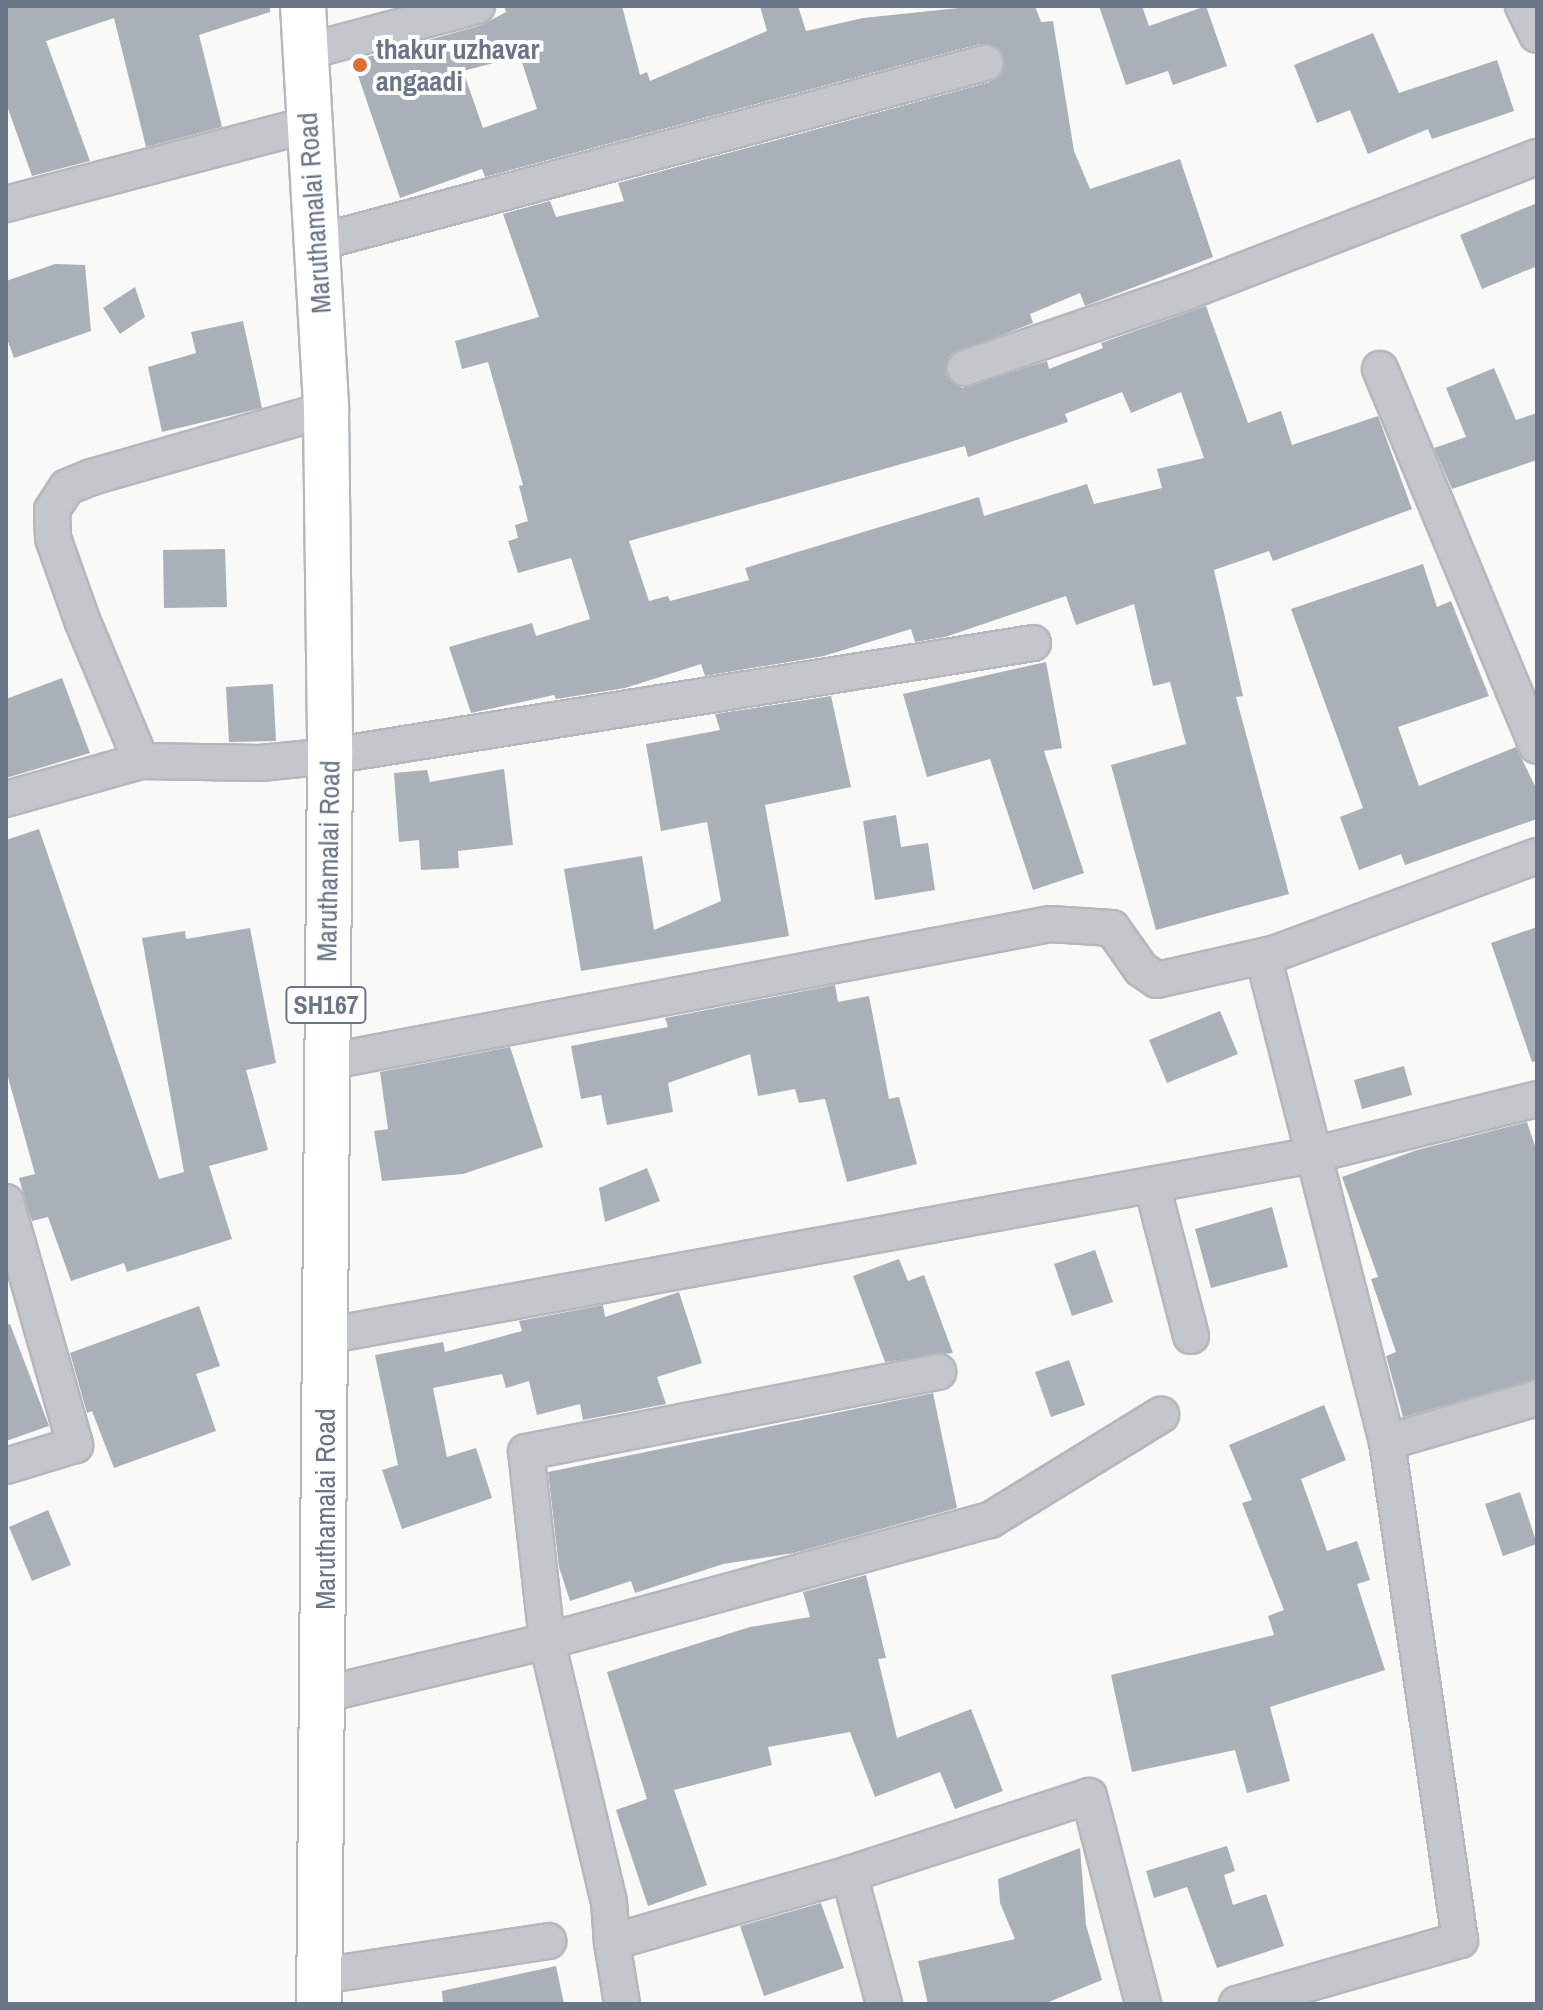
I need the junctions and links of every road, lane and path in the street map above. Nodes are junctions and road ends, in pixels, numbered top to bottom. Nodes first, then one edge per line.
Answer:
1 (303, 6) edge
2 (477, 6) edge
3 (1523, 6) edge
4 (1537, 35) edge
5 (305, 52) junction
6 (985, 63) dead end
7 (308, 125) junction
8 (1537, 157) edge
9 (6, 204) edge
10 (316, 243) junction
11 (965, 368) dead end
12 (1380, 369) dead end
13 (326, 410) junction
14 (1033, 643) dead end
15 (1537, 746) edge
16 (330, 756) junction
17 (141, 761) junction
18 (6, 799) edge
19 (1537, 856) edge
20 (1276, 953) junction
21 (326, 1062) junction
22 (1537, 1099) edge
23 (1313, 1155) junction
24 (1152, 1185) junction
25 (6, 1202) edge
26 (325, 1336) junction
27 (1191, 1336) dead end
28 (938, 1372) dead end
29 (1537, 1398) edge
30 (1161, 1415) dead end
31 (1387, 1442) junction
32 (6, 1466) edge
33 (547, 1641) junction
34 (325, 1694) junction
35 (849, 1874) junction
36 (548, 1941) dead end
37 (612, 1942) junction
38 (320, 1990) edge
39 (1297, 1996) edge
40 (622, 2004) edge
41 (884, 2004) edge
42 (1143, 2004) edge
43 (1237, 2004) edge

1 - 5 main road, Maruthamalai Road / SH167
2 - 5 street
3 - 4 street
5 - 7 main road, Maruthamalai Road / SH167
6 - 10 street
7 - 9 street
7 - 10 main road, Maruthamalai Road / SH167
8 - 11 street
10 - 13 main road, Maruthamalai Road / SH167
12 - 15 street
13 - 16 main road, Maruthamalai Road / SH167
13 - 17 street
14 - 16 street
16 - 17 street
16 - 21 main road, Maruthamalai Road / SH167
17 - 18 street
19 - 20 street
20 - 21 street
20 - 23 street
21 - 26 main road, Maruthamalai Road / SH167
22 - 23 street
23 - 24 street
23 - 31 street
24 - 26 street
24 - 27 street
25 - 32 street
26 - 34 main road, Maruthamalai Road / SH167
28 - 33 street
29 - 31 street
30 - 33 street
31 - 39 street
33 - 34 street
33 - 37 street
34 - 38 main road, Maruthamalai Road / SH167
35 - 37 street
35 - 41 street
35 - 42 street
36 - 38 street
37 - 40 street
39 - 43 street

